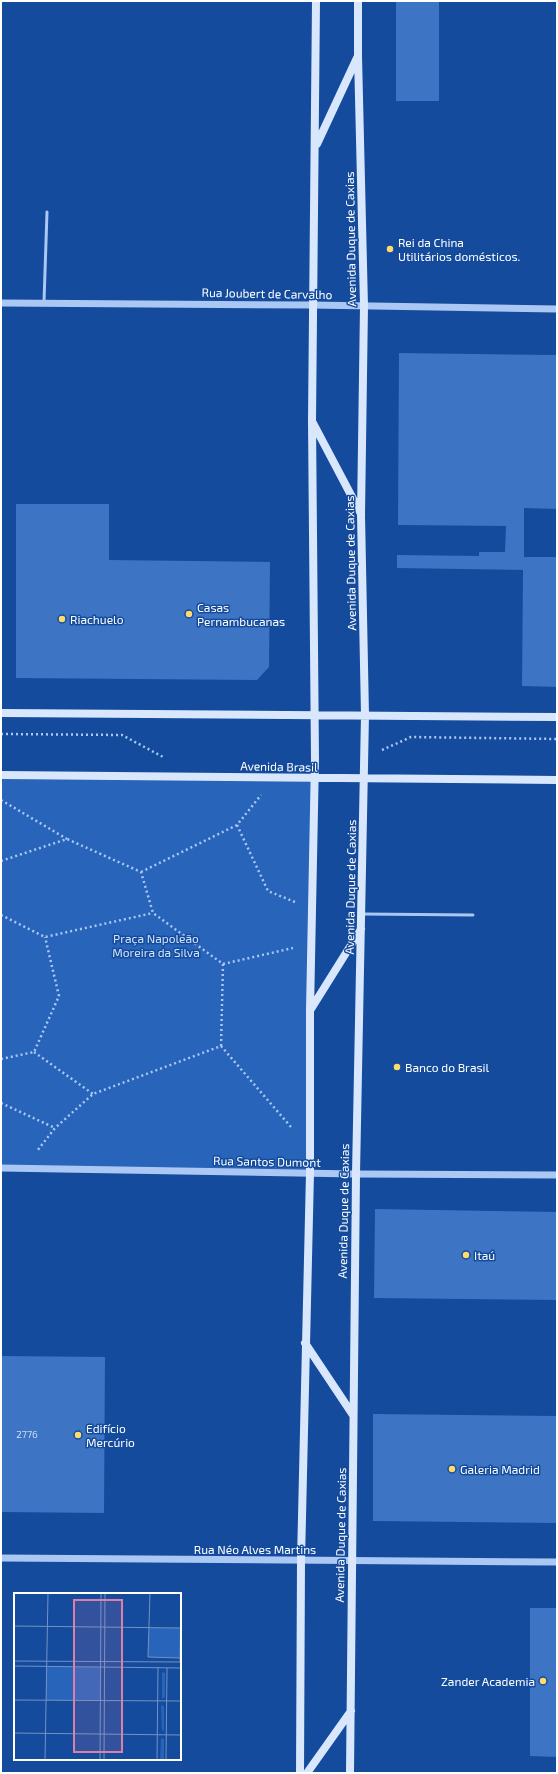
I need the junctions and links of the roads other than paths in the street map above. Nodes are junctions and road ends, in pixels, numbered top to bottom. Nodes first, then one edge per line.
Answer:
1 (316, 1) edge
2 (358, 1) edge
3 (358, 56) junction
4 (316, 146) junction
5 (47, 212) dead end
6 (44, 302) junction
7 (1, 303) edge
8 (312, 305) junction
9 (364, 306) junction
10 (557, 309) edge
11 (312, 420) junction
12 (361, 515) junction
13 (1, 713) edge
14 (314, 715) junction
15 (365, 715) junction
16 (557, 717) edge
17 (1, 776) edge
18 (314, 778) junction
19 (364, 779) junction
20 (557, 780) edge
21 (362, 914) junction
22 (473, 915) dead end
23 (361, 928) junction
24 (310, 1010) junction
25 (1, 1168) edge
26 (310, 1173) junction
27 (356, 1174) junction
28 (557, 1175) edge
29 (305, 1343) junction
30 (353, 1415) junction
31 (1, 1558) edge
32 (301, 1560) junction
33 (352, 1560) junction
34 (557, 1562) edge
35 (351, 1711) junction
36 (300, 1773) edge
37 (307, 1773) edge
38 (350, 1773) edge

1 - 4 main road
2 - 3 main road, Avenida Duque de Caxias
3 - 4 main road
3 - 9 main road, Avenida Duque de Caxias
4 - 8 main road
5 - 6 lane
6 - 7 street, Rua Joubert de Carvalho
6 - 8 street, Rua Joubert de Carvalho
8 - 9 street, Rua Joubert de Carvalho
8 - 11 main road
9 - 10 street, Rua Joubert de Carvalho
9 - 12 main road, Avenida Duque de Caxias
11 - 12 main road
11 - 14 main road
12 - 15 main road, Avenida Duque de Caxias
13 - 14 main road
14 - 15 main road
14 - 18 main road
15 - 16 main road
15 - 19 main road, Avenida Duque de Caxias
17 - 18 main road, Avenida Brasil
18 - 19 main road, Avenida Brasil
18 - 24 main road
19 - 20 main road, Avenida Brasil
19 - 21 main road, Avenida Duque de Caxias
21 - 22 lane
21 - 23 main road, Avenida Duque de Caxias
23 - 24 main road
23 - 27 main road, Avenida Duque de Caxias
24 - 26 main road
25 - 26 street, Rua Santos Dumont
26 - 27 street, Rua Santos Dumont
26 - 29 main road
27 - 28 street, Rua Santos Dumont
27 - 30 main road, Avenida Duque de Caxias
29 - 30 main road
29 - 32 main road
30 - 33 main road, Avenida Duque de Caxias
31 - 32 street, Rua Néo Alves Martins
32 - 33 street, Rua Néo Alves Martins
32 - 36 main road
33 - 34 street, Rua Néo Alves Martins
33 - 35 main road, Avenida Duque de Caxias
35 - 37 main road
35 - 38 main road, Avenida Duque de Caxias

